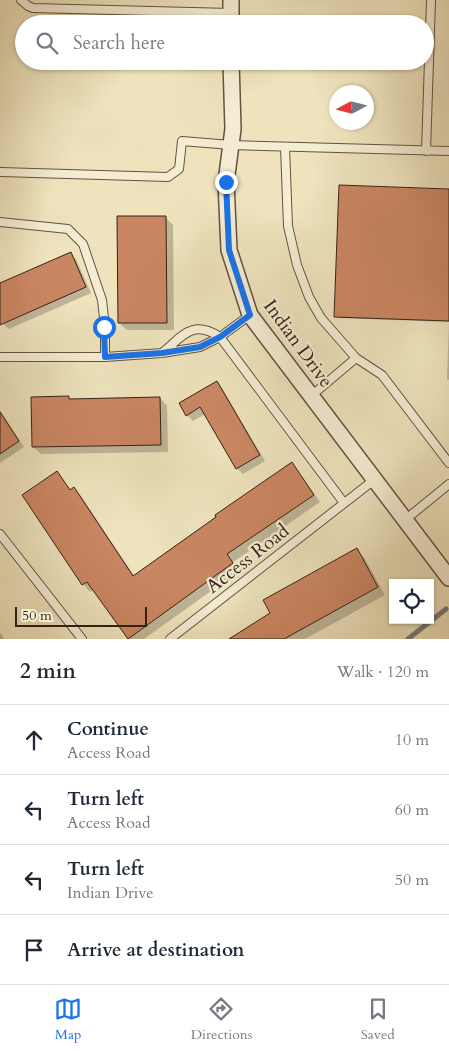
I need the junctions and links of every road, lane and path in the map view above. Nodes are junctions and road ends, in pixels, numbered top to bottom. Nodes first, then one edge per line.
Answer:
1 (22, 0) edge
2 (431, 0) edge
3 (231, 12) edge
4 (431, 15) edge
5 (231, 70) edge
6 (429, 70) edge
7 (230, 145) junction
8 (285, 147) junction
9 (426, 151) junction
10 (449, 151) edge
11 (0, 172) edge
12 (0, 222) edge
13 (250, 315) junction
14 (220, 337) junction
15 (162, 353) junction
16 (0, 357) edge
17 (105, 357) junction
18 (356, 358) junction
19 (311, 396) junction
20 (449, 463) edge
21 (374, 480) junction
22 (449, 484) edge
23 (344, 503) junction
24 (405, 520) junction
25 (0, 534) edge
26 (449, 578) edge
27 (82, 639) edge
28 (170, 639) edge

1 - 3 lane
2 - 4 lane
5 - 7 street, Indian Drive
6 - 9 lane
7 - 8 lane
7 - 11 lane
7 - 13 street, Indian Drive
8 - 9 lane
8 - 18 lane
9 - 10 lane
12 - 17 lane
13 - 14 lane
13 - 19 street, Indian Drive
14 - 15 lane
14 - 15 lane
14 - 23 lane
15 - 17 lane
16 - 17 lane
18 - 19 lane
18 - 20 lane
19 - 21 street, Indian Drive
21 - 23 lane, Access Road
21 - 24 street, Indian Drive
22 - 24 lane
23 - 28 lane, Access Road
24 - 26 street, Indian Drive
25 - 27 lane

